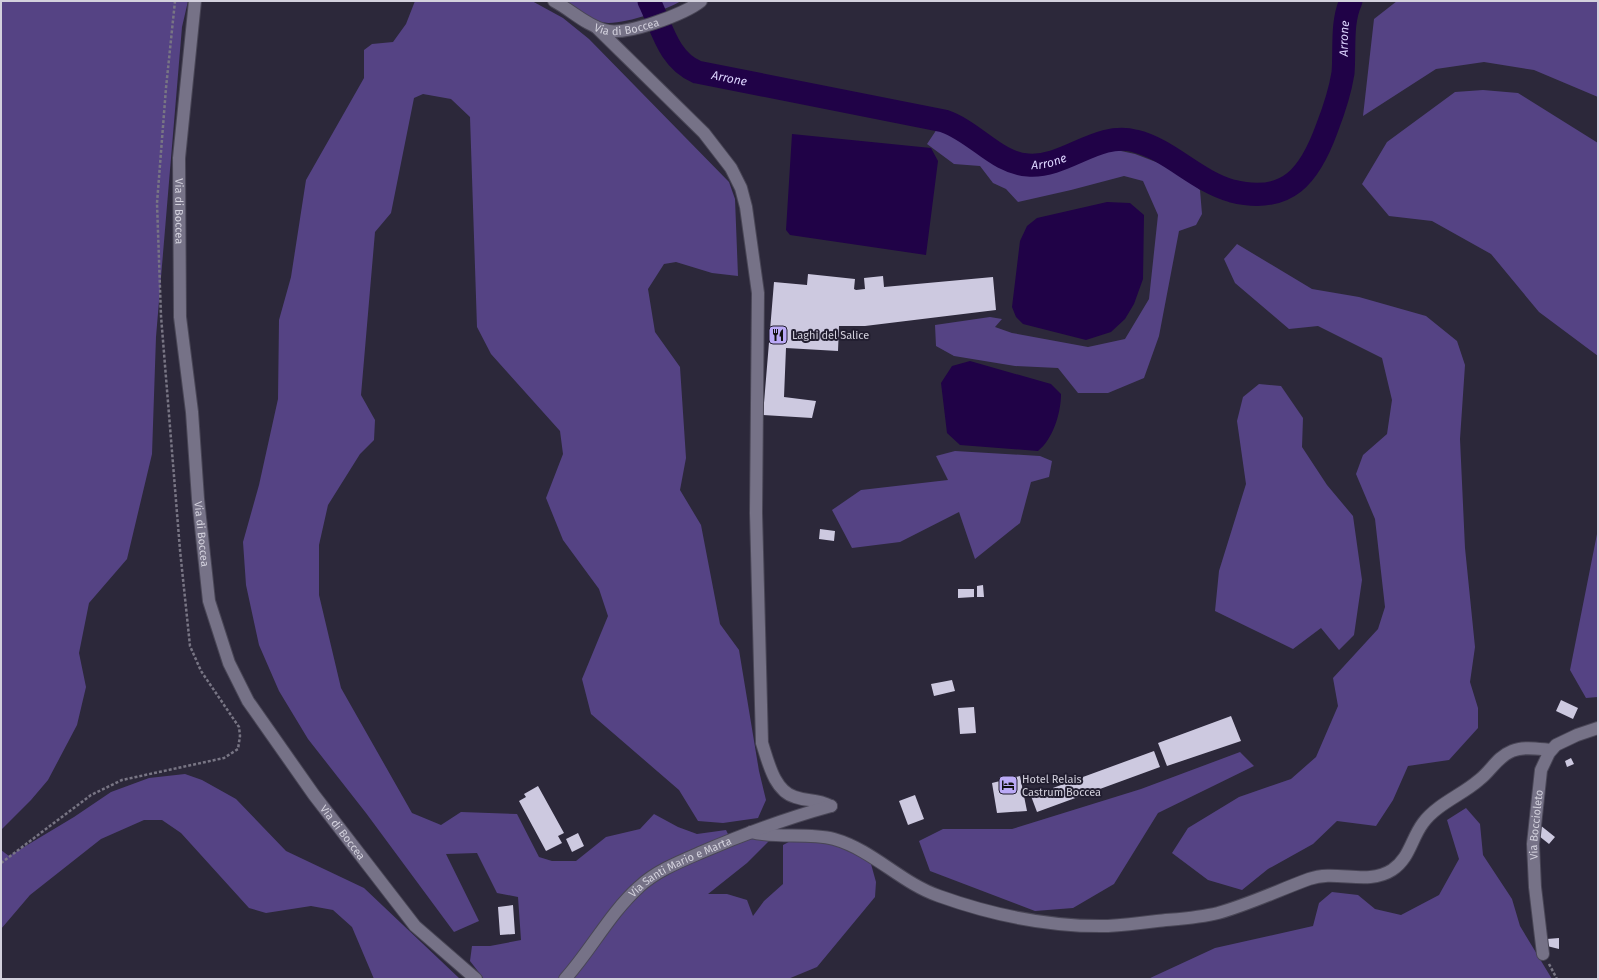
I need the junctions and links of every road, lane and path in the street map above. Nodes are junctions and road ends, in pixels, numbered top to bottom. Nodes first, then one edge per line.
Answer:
1 (175, 1) edge
2 (195, 1) edge
3 (554, 1) edge
4 (702, 1) edge
5 (596, 27) junction
6 (1598, 728) edge
7 (1551, 750) junction
8 (751, 832) junction
9 (1, 863) edge
10 (1543, 954) joint
11 (476, 979) edge
12 (565, 979) edge
13 (1557, 979) edge

1 - 9 path
2 - 11 street, Via di Boccea
3 - 5 street, Via di Boccea
4 - 5 street, Via di Boccea
5 - 8 street, Via Santi Mario e Marta
6 - 7 street
7 - 8 street
7 - 10 street, Via Boccioleto
8 - 12 street, Via Santi Mario e Marta
10 - 13 path

